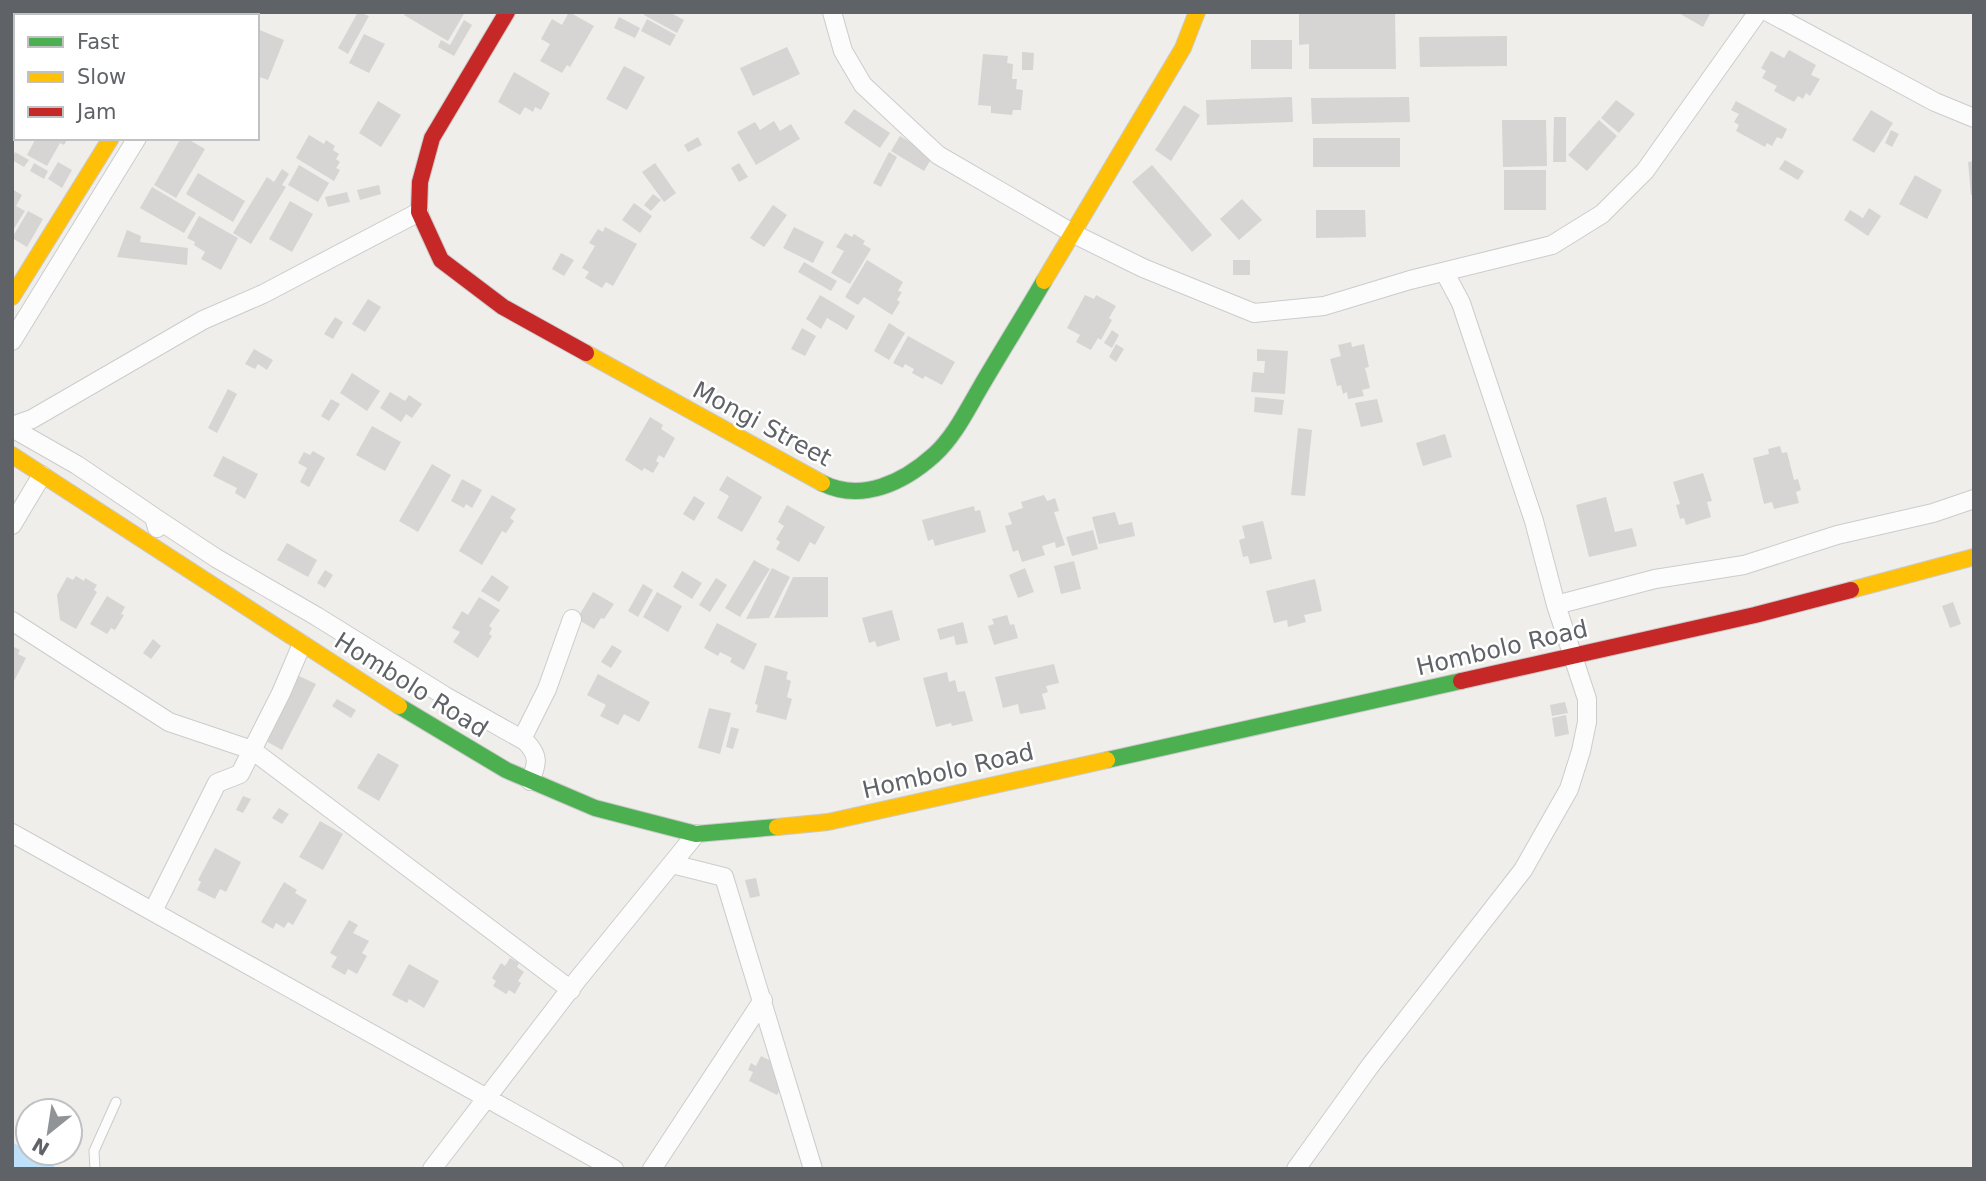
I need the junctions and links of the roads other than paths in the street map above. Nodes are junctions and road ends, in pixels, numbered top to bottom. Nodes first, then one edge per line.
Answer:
1 (507, 12) edge
2 (832, 12) edge
3 (1197, 12) edge
4 (1758, 12) edge
5 (1768, 12) edge
6 (1974, 118) edge
7 (110, 140) edge
8 (136, 140) edge
9 (419, 212) junction
10 (1074, 234) junction
11 (1445, 273) junction
12 (12, 297) edge
13 (12, 341) edge
14 (12, 427) edge
15 (12, 455) edge
16 (42, 475) junction
17 (1974, 499) edge
18 (154, 517) junction
19 (12, 524) edge
20 (166, 555) junction
21 (1974, 557) edge
22 (1556, 605) junction
23 (572, 619) dead end
24 (12, 621) edge
25 (302, 644) junction
26 (1574, 655) junction
27 (522, 739) junction
28 (252, 750) junction
29 (530, 780) junction
30 (12, 833) edge
31 (696, 834) junction
32 (672, 864) junction
33 (153, 911) junction
34 (571, 990) junction
35 (763, 1000) junction
36 (487, 1097) junction
37 (116, 1102) dead end
38 (95, 1169) edge
39 (432, 1169) edge
40 (614, 1169) edge
41 (652, 1169) edge
42 (813, 1169) edge
43 (1296, 1169) edge

1 - 9 street, Mongi Street
2 - 10 street
3 - 10 street, Mongi Street
4 - 11 street
5 - 6 street
7 - 12 street
8 - 13 street
9 - 10 street, Mongi Street
9 - 14 street
10 - 11 street
11 - 22 street
14 - 18 street
15 - 16 street, Hombolo Road
16 - 19 street
16 - 20 street, Hombolo Road
17 - 22 street
18 - 20 street
18 - 27 street
20 - 25 street, Hombolo Road
21 - 26 street, Hombolo Road
22 - 26 street
23 - 27 street
24 - 28 street
25 - 28 street
25 - 29 street, Hombolo Road
26 - 31 street, Hombolo Road
26 - 43 street
27 - 29 street
28 - 33 street
28 - 34 street
29 - 31 street, Hombolo Road
30 - 33 street
31 - 32 street
32 - 34 street
32 - 35 street
33 - 36 street
34 - 36 street
35 - 41 street
35 - 42 street
36 - 39 street
36 - 40 street
37 - 38 lane

